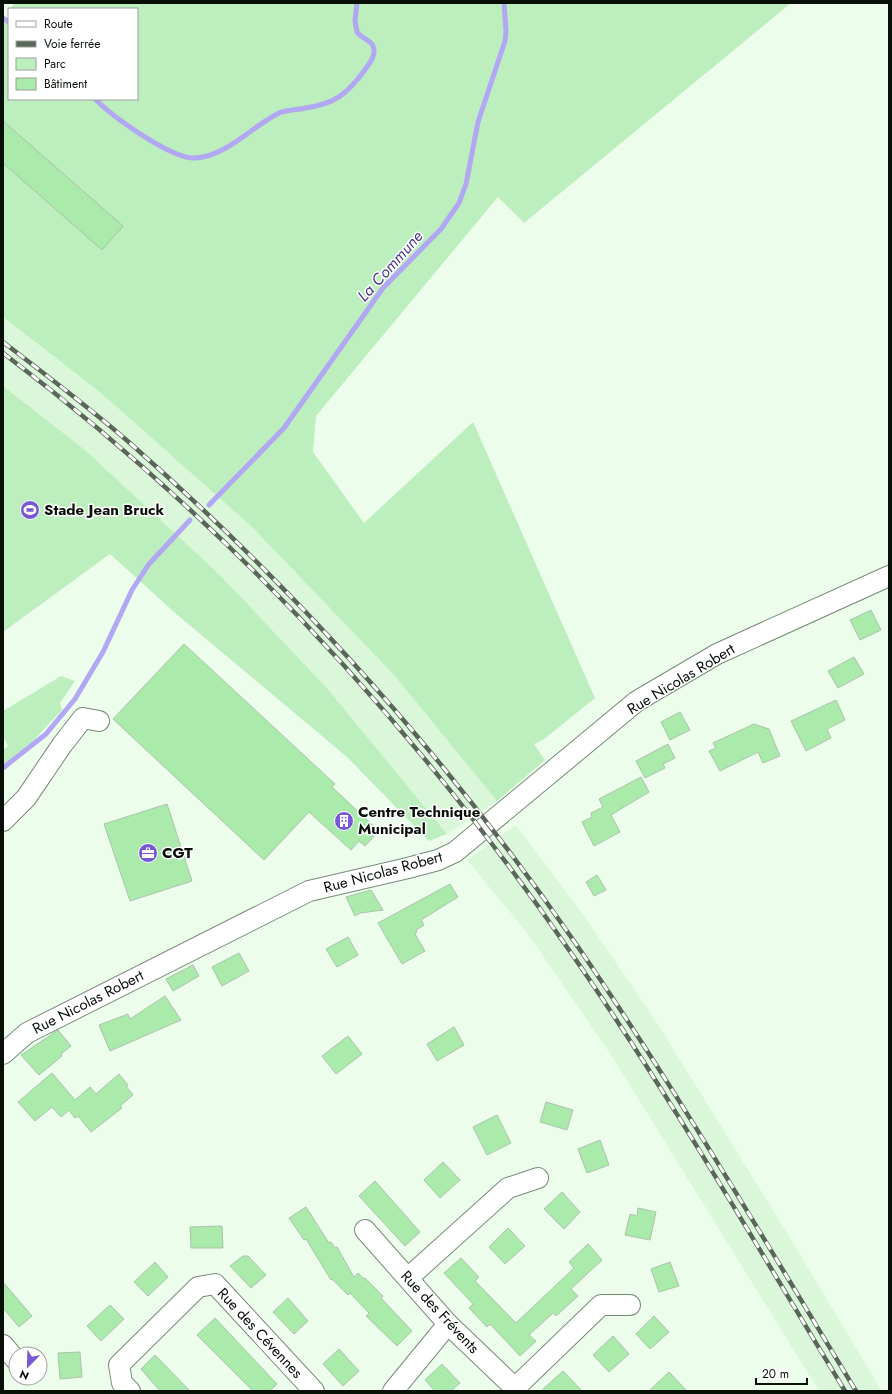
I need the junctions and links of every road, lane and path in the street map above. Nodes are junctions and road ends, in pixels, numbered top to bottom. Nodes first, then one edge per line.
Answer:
1 (889, 576) edge
2 (99, 721) dead end
3 (3, 821) edge
4 (3, 1054) edge
5 (538, 1178) dead end
6 (365, 1230) dead end
7 (408, 1278) junction
8 (630, 1305) dead end
9 (448, 1324) junction
10 (516, 1390) edge
11 (130, 1391) edge
12 (314, 1391) edge
13 (393, 1391) edge

1 - 4 street, Rue Nicolas Robert
2 - 3 street
5 - 7 street
6 - 7 street, Rue des Frévents
7 - 9 street, Rue des Frévents
8 - 10 street
9 - 10 street, Rue des Frévents
9 - 13 street
11 - 12 street, Rue des Cévennes

